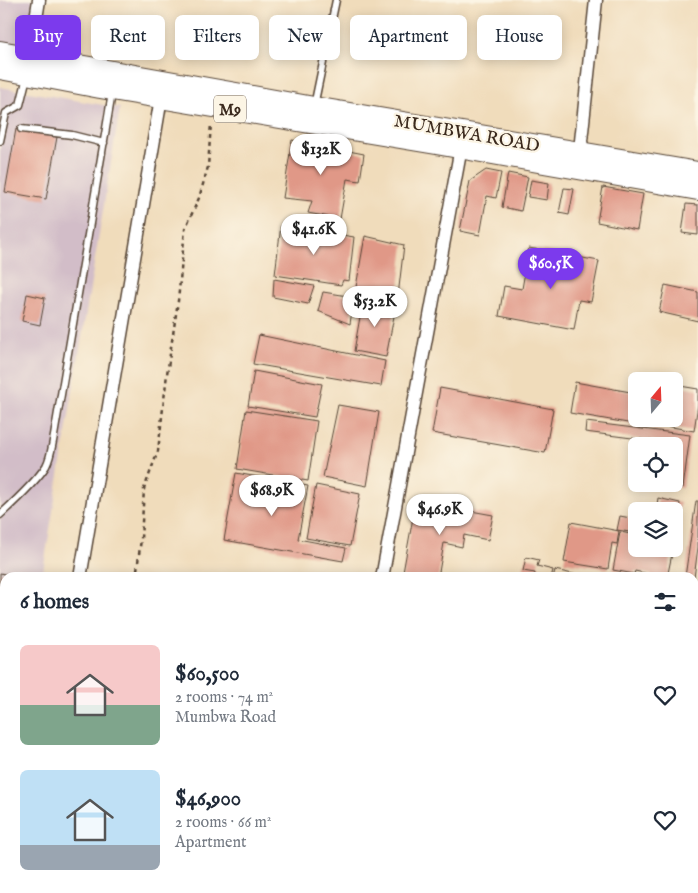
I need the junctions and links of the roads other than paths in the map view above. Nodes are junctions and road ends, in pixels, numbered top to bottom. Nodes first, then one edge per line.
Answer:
1 (39, 0) edge
2 (336, 0) edge
3 (596, 0) edge
4 (0, 51) edge
5 (29, 65) junction
6 (0, 70) edge
7 (113, 89) junction
8 (161, 98) junction
9 (314, 107) junction
10 (21, 128) dead end
11 (462, 140) junction
12 (0, 141) edge
13 (104, 143) junction
14 (583, 152) junction
15 (698, 172) edge
16 (698, 190) edge
17 (0, 515) edge
18 (81, 572) edge
19 (383, 572) edge

1 - 5 street
2 - 9 lane
3 - 14 street
4 - 5 main road, MUMBWA ROAD / M9
5 - 6 main road, MUMBWA ROAD / M9
5 - 7 main road, MUMBWA ROAD / M9
5 - 9 main road, MUMBWA ROAD / M9
5 - 12 lane
7 - 8 main road, MUMBWA ROAD / M9
7 - 13 lane
8 - 11 main road, MUMBWA ROAD / M9
8 - 18 street
9 - 11 main road, MUMBWA ROAD / M9
10 - 13 lane
11 - 14 main road, MUMBWA ROAD / M9
11 - 16 main road, MUMBWA ROAD / M9
11 - 19 street
13 - 17 lane
14 - 15 main road, MUMBWA ROAD / M9

